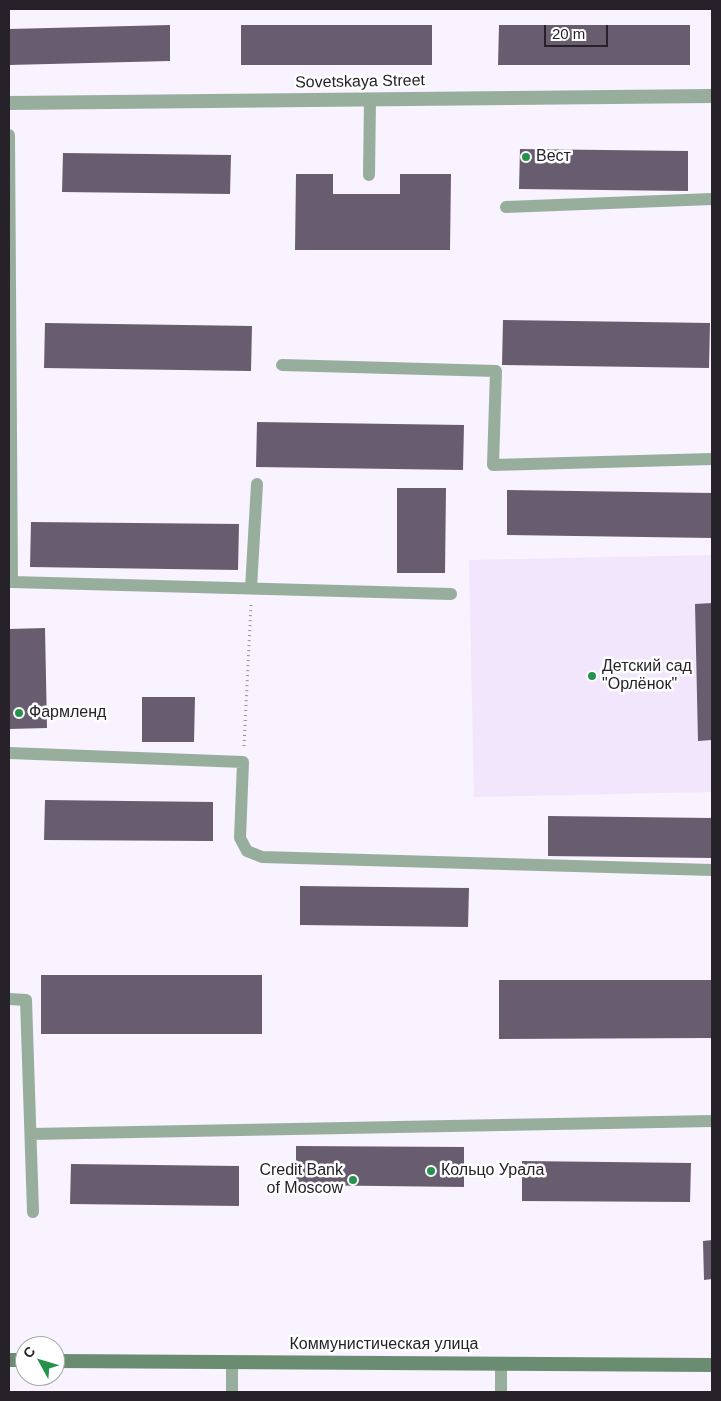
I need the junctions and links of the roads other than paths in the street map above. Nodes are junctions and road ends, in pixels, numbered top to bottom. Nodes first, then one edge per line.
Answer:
1 (712, 96) edge
2 (370, 99) junction
3 (9, 103) edge
4 (9, 136) edge
5 (369, 175) dead end
6 (712, 199) edge
7 (506, 207) dead end
8 (282, 365) dead end
9 (712, 459) edge
10 (257, 484) dead end
11 (10, 582) edge
12 (251, 588) junction
13 (451, 594) dead end
14 (9, 754) edge
15 (712, 870) edge
16 (9, 999) edge
17 (712, 1121) edge
18 (31, 1134) junction
19 (33, 1212) dead end
20 (65, 1361) edge
21 (232, 1362) junction
22 (501, 1363) junction
23 (712, 1365) edge
24 (232, 1392) edge
25 (501, 1392) edge

1 - 2 street, Sovetskaya Street
2 - 3 street, Sovetskaya Street
2 - 5 lane
4 - 11 lane
6 - 7 lane
8 - 9 lane
10 - 12 lane
11 - 12 lane
12 - 13 lane
14 - 15 lane
16 - 18 lane
17 - 18 lane
18 - 19 lane
20 - 21 main road, Коммунистическая улица
21 - 22 main road, Коммунистическая улица
21 - 24 lane
22 - 23 main road, Коммунистическая улица
22 - 25 lane

